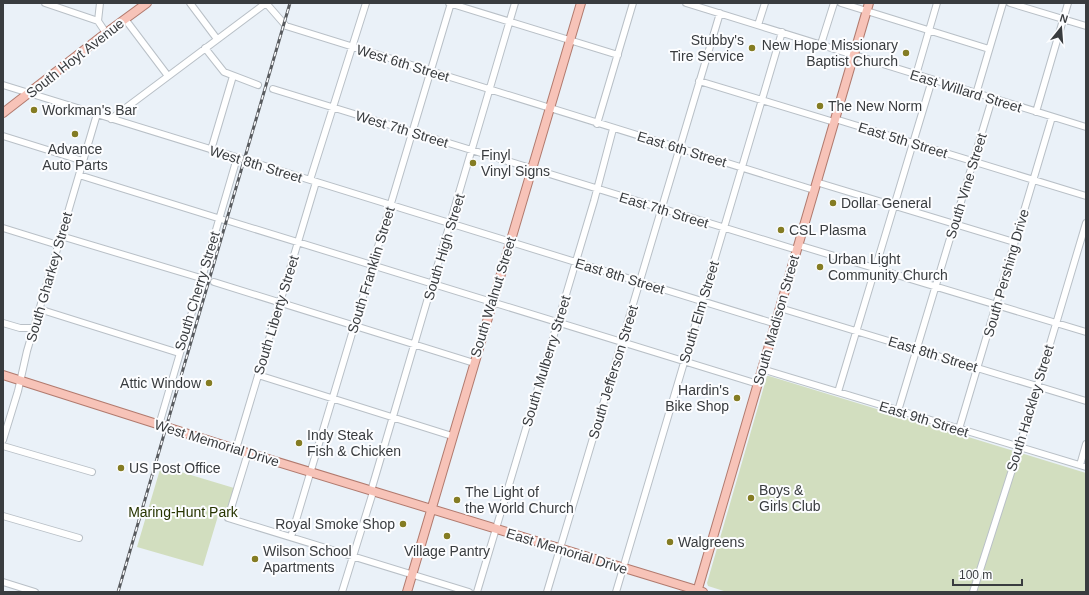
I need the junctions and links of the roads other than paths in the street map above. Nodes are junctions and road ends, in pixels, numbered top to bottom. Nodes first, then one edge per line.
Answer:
1 (45, 3) edge
2 (100, 3) edge
3 (148, 3) edge
4 (190, 3) edge
5 (266, 3) edge
6 (366, 3) edge
7 (450, 3) edge
8 (515, 3) edge
9 (581, 3) edge
10 (633, 3) edge
11 (686, 3) edge
12 (766, 3) edge
13 (834, 3) edge
14 (841, 3) edge
15 (869, 3) edge
16 (937, 3) edge
17 (1003, 3) edge
18 (1010, 3) edge
19 (1068, 3) edge
20 (700, 5) edge
21 (866, 12) junction
22 (720, 13) junction
23 (125, 19) junction
24 (1064, 19) junction
25 (98, 22) junction
26 (509, 22) junction
27 (758, 25) junction
28 (1086, 26) edge
29 (929, 31) junction
30 (782, 32) junction
31 (106, 33) junction
32 (217, 39) junction
33 (570, 41) junction
34 (821, 44) junction
35 (205, 48) junction
36 (353, 48) junction
37 (988, 49) junction
38 (618, 55) junction
39 (853, 55) junction
40 (430, 72) junction
41 (916, 75) junction
42 (168, 76) junction
43 (233, 76) junction
44 (932, 80) junction
45 (699, 81) junction
46 (3, 85) edge
47 (258, 85) dead end
48 (273, 89) dead end
49 (490, 91) junction
50 (29, 93) junction
51 (976, 94) junction
52 (992, 99) junction
53 (762, 100) junction
54 (333, 107) junction
55 (549, 109) junction
56 (1036, 112) junction
57 (3, 113) edge
58 (98, 114) junction
59 (1052, 117) junction
60 (111, 119) junction
61 (834, 120) junction
62 (597, 124) junction
63 (1086, 127) edge
64 (613, 129) junction
65 (413, 132) junction
66 (3, 136) edge
67 (913, 144) junction
68 (679, 149) junction
69 (211, 150) junction
70 (472, 151) junction
71 (237, 158) junction
72 (83, 161) junction
73 (972, 162) junction
74 (742, 168) junction
75 (531, 169) junction
76 (79, 175) junction
77 (1033, 180) junction
78 (313, 181) junction
79 (816, 182) junction
80 (597, 189) junction
81 (814, 190) junction
82 (1086, 196) edge
83 (894, 205) junction
84 (391, 206) junction
85 (661, 209) junction
86 (224, 220) junction
87 (1086, 223) edge
88 (451, 224) junction
89 (954, 224) junction
90 (3, 228) edge
91 (724, 228) junction
92 (61, 236) junction
93 (298, 242) junction
94 (510, 242) junction
95 (1014, 242) junction
96 (58, 245) junction
97 (798, 247) junction
98 (576, 262) junction
99 (373, 266) junction
100 (876, 269) junction
101 (204, 279) junction
102 (214, 282) dead end
103 (639, 282) junction
104 (433, 284) junction
105 (936, 287) junction
106 (702, 301) junction
107 (280, 303) junction
108 (492, 303) junction
109 (996, 305) junction
110 (780, 308) junction
111 (39, 309) junction
112 (558, 322) junction
113 (3, 323) edge
114 (1056, 323) junction
115 (776, 324) junction
116 (355, 327) junction
117 (34, 328) junction
118 (857, 331) junction
119 (1086, 332) edge
120 (622, 342) junction
121 (415, 345) junction
122 (917, 349) junction
123 (179, 353) junction
124 (685, 361) junction
125 (474, 363) junction
126 (978, 367) junction
127 (762, 369) junction
128 (3, 375) edge
129 (258, 375) junction
130 (20, 380) junction
131 (758, 384) junction
132 (1037, 386) junction
133 (838, 392) junction
134 (333, 398) junction
135 (1086, 401) edge
136 (898, 411) junction
137 (393, 417) junction
138 (159, 425) junction
139 (959, 429) junction
140 (452, 436) junction
141 (3, 440) edge
142 (1086, 444) edge
143 (3, 446) edge
144 (1019, 448) junction
145 (236, 449) junction
146 (248, 453) junction
147 (1083, 466) edge
148 (92, 472) dead end
149 (311, 472) junction
150 (372, 491) junction
151 (431, 509) junction
152 (3, 516) edge
153 (496, 530) junction
154 (291, 537) junction
155 (79, 538) dead end
156 (560, 549) junction
157 (354, 556) junction
158 (624, 568) junction
159 (412, 574) junction
160 (3, 582) edge
161 (699, 591) edge
162 (35, 592) edge
163 (342, 592) edge
164 (407, 592) edge
165 (470, 592) edge
166 (477, 592) edge
167 (547, 592) edge
168 (616, 592) edge
169 (973, 592) edge

1 - 25 street
2 - 25 street
3 - 23 main road, South Hoyt Avenue
4 - 32 street
5 - 32 street
5 - 36 street, West 6th Street
6 - 36 street, South Liberty Street
7 - 26 street
7 - 40 street, South Franklin Street
8 - 26 street, South High Street
9 - 33 main road, South Walnut Street
10 - 38 street
11 - 20 street, East Willard Street
12 - 27 street
13 - 34 street
14 - 21 street
15 - 21 main road, South Madison Street
16 - 29 street
17 - 37 street
18 - 24 street
19 - 24 street
20 - 22 street, East Willard Street
21 - 29 street
21 - 39 main road, South Madison Street
22 - 27 street, East Willard Street
22 - 45 street, South Jefferson Street
23 - 31 main road, South Hoyt Avenue
23 - 42 street
24 - 28 street
24 - 56 street
25 - 31 street
26 - 33 street
26 - 49 street, South High Street
27 - 30 street, East Willard Street
29 - 37 street
29 - 41 street
30 - 34 street, East Willard Street
30 - 53 street, South Elm Street
31 - 50 main road, South Hoyt Avenue
32 - 35 street
33 - 38 street
33 - 55 main road, South Walnut Street
34 - 39 street, East Willard Street
35 - 42 street
35 - 43 street
36 - 40 street, West 6th Street
36 - 54 street, South Liberty Street
37 - 51 street
38 - 62 street
39 - 41 street, East Willard Street
39 - 61 main road, South Madison Street
40 - 49 street, West 6th Street
40 - 65 street, South Franklin Street
41 - 44 street, East Willard Street
42 - 60 street
43 - 47 street
43 - 69 street
44 - 51 street, East Willard Street
44 - 67 street
45 - 53 street, East 5th Street
45 - 68 street, South Jefferson Street
46 - 50 street, West 8th Street
48 - 54 street, West 7th Street
49 - 55 street, West 6th Street
49 - 70 street, South High Street
50 - 57 main road, South Hoyt Avenue
50 - 58 street, West 8th Street
51 - 52 street, East Willard Street
52 - 56 street, East Willard Street
52 - 73 street, South Vine Street
53 - 61 street, East 5th Street
53 - 74 street, South Elm Street
54 - 65 street, West 7th Street
54 - 78 street, South Liberty Street
55 - 62 street, East 6th Street
55 - 75 main road, South Walnut Street
56 - 59 street, East Willard Street
58 - 60 street, West 8th Street
58 - 72 street, South Gharkey Street
59 - 63 street, East Willard Street
59 - 77 street, South Pershing Drive
60 - 69 street, West 8th Street
61 - 67 street, East 5th Street
61 - 79 main road, South Madison Street
62 - 64 street, East 6th Street
64 - 68 street, East 6th Street
64 - 80 street, South Mulberry Street
65 - 70 street, West 7th Street
65 - 84 street, South Franklin Street
66 - 72 street
67 - 73 street, East 5th Street
67 - 83 street
68 - 74 street, East 6th Street
68 - 85 street, South Jefferson Street
69 - 71 street, West 8th Street
70 - 75 street, West 7th Street
70 - 88 street, South High Street
71 - 78 street, West 8th Street
71 - 86 street, South Cherry Street
72 - 76 street, South Gharkey Street
73 - 77 street, East 5th Street
73 - 89 street, South Vine Street
74 - 81 street, East 6th Street
74 - 91 street, South Elm Street
75 - 80 street, East 7th Street
75 - 94 main road, South Walnut Street
76 - 86 street
76 - 92 street, South Gharkey Street
77 - 82 street, East 5th Street
77 - 95 street, South Pershing Drive
78 - 84 street, West 8th Street
78 - 93 street, South Liberty Street
79 - 81 main road, South Madison Street
79 - 83 street
80 - 85 street, East 7th Street
80 - 98 street, South Mulberry Street
81 - 97 main road, South Madison Street
83 - 89 street
83 - 100 street
84 - 88 street, West 8th Street
84 - 99 street, South Franklin Street
85 - 91 street, East 7th Street
85 - 103 street, South Jefferson Street
86 - 93 street
86 - 101 street, South Cherry Street
87 - 114 street, South Hackley Street
88 - 94 street, West 8th Street
88 - 104 street, South High Street
89 - 95 street
89 - 105 street, South Vine Street
90 - 96 street
91 - 97 street, East 7th Street
91 - 106 street, South Elm Street
92 - 96 street, South Gharkey Street
92 - 101 street
93 - 99 street
93 - 107 street, South Liberty Street
94 - 98 street, East 8th Street
94 - 108 main road, South Walnut Street
95 - 109 street, South Pershing Drive
96 - 111 street, South Gharkey Street
97 - 100 street, East 7th Street
97 - 110 main road, South Madison Street
98 - 103 street, East 8th Street
98 - 112 street, South Mulberry Street
99 - 104 street
99 - 116 street, South Franklin Street
100 - 105 street, East 7th Street
100 - 118 street
101 - 123 street, South Cherry Street
102 - 107 street
103 - 106 street, East 8th Street
103 - 120 street, South Jefferson Street
104 - 108 street
104 - 121 street, South High Street
105 - 109 street, East 7th Street
105 - 122 street, South Vine Street
106 - 115 street, East 8th Street
106 - 124 street, South Elm Street
107 - 116 street
107 - 129 street, South Liberty Street
108 - 112 street
108 - 125 main road, South Walnut Street
109 - 114 street, East 7th Street
109 - 126 street, South Pershing Drive
110 - 115 main road, South Madison Street
110 - 118 street, East 8th Street
111 - 117 street, South Gharkey Street
111 - 123 street
112 - 120 street
112 - 153 street, South Mulberry Street
113 - 117 street
114 - 119 street, East 7th Street
114 - 132 street, South Hackley Street
115 - 127 main road, South Madison Street
116 - 121 street
116 - 134 street, South Franklin Street
117 - 130 street, South Gharkey Street
118 - 122 street, East 8th Street
118 - 133 street
120 - 124 street
120 - 156 street, South Jefferson Street
121 - 125 street
121 - 137 street, South High Street
122 - 126 street, East 8th Street
122 - 136 street, South Vine Street
123 - 138 street, South Cherry Street
124 - 131 street
124 - 158 street, South Elm Street
125 - 140 main road, South Walnut Street
126 - 132 street, East 8th Street
126 - 139 street, South Pershing Drive
127 - 131 main road, South Madison Street
127 - 133 street, East 9th Street
128 - 130 main road, West Memorial Drive
129 - 134 street
129 - 145 street, South Liberty Street
130 - 138 main road, West Memorial Drive
130 - 141 street, South Gharkey Street
131 - 161 main road, South Madison Street
132 - 135 street, East 8th Street
132 - 144 street, South Hackley Street
133 - 136 street, East 9th Street
134 - 137 street
134 - 149 street, South Franklin Street
136 - 139 street, East 9th Street
137 - 140 street
137 - 150 street, South High Street
138 - 145 main road, West Memorial Drive
139 - 144 street, East 9th Street
140 - 151 main road, South Walnut Street
142 - 147 street
143 - 148 street
144 - 147 street, East 9th Street
144 - 169 street, South Hackley Street
145 - 146 main road, West Memorial Drive
146 - 149 main road, West Memorial Drive
146 - 154 street
149 - 150 main road, West Memorial Drive
149 - 154 street, South Franklin Street
150 - 151 main road, West Memorial Drive
150 - 157 street, South High Street
151 - 153 main road, East Memorial Drive
151 - 159 main road, South Walnut Street
152 - 155 street
153 - 156 main road, East Memorial Drive
153 - 166 street, South Mulberry Street
154 - 157 street
156 - 158 main road, East Memorial Drive
156 - 167 street, South Jefferson Street
157 - 159 street
157 - 163 street, South High Street
158 - 161 main road, East Memorial Drive
158 - 168 street, South Elm Street
159 - 164 main road, South Walnut Street
159 - 165 street
160 - 162 street

